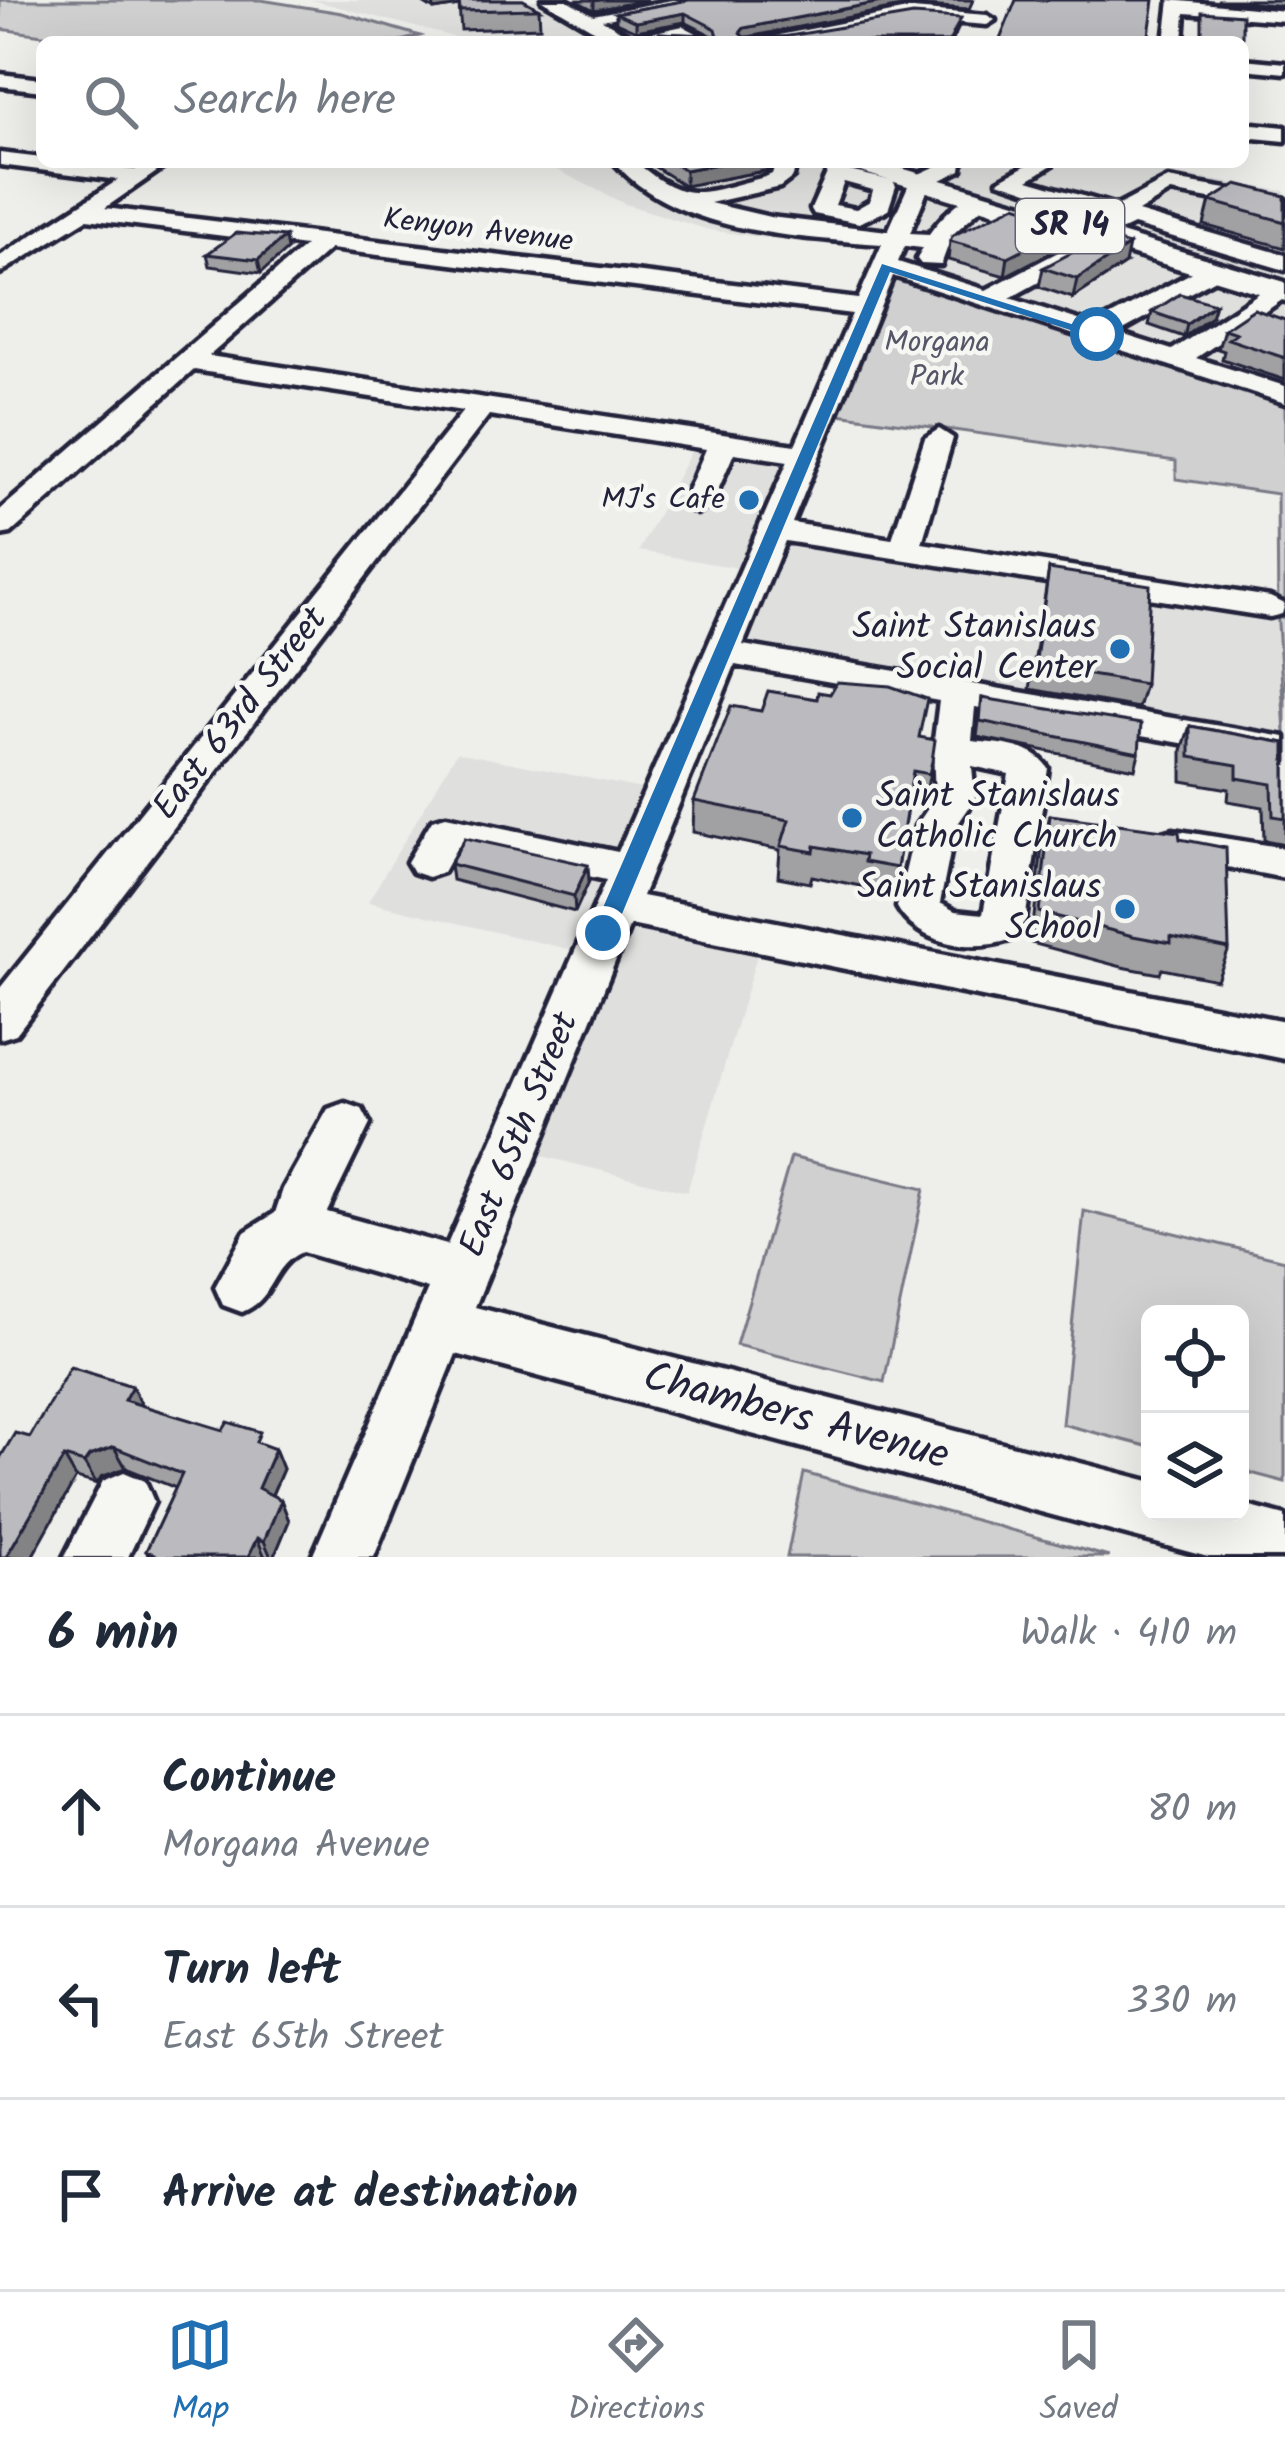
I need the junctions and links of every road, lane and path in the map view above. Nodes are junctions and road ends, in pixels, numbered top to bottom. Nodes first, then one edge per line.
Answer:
1 (553, 0) edge
2 (704, 0) edge
3 (995, 0) edge
4 (662, 3) edge
5 (1178, 4) edge
6 (1285, 16) edge
7 (586, 18) junction
8 (987, 20) junction
9 (666, 34) edge
10 (610, 36) edge
11 (708, 36) edge
12 (766, 36) edge
13 (979, 36) edge
14 (1175, 36) edge
15 (1249, 65) edge
16 (1285, 68) edge
17 (0, 80) edge
18 (36, 84) edge
19 (1249, 131) edge
20 (1285, 134) edge
21 (0, 159) edge
22 (36, 164) edge
23 (72, 168) edge
24 (150, 168) edge
25 (629, 168) edge
26 (785, 168) edge
27 (843, 168) edge
28 (848, 168) edge
29 (890, 168) edge
30 (1028, 168) edge
31 (937, 170) edge
32 (136, 176) junction
33 (992, 176) edge
34 (688, 202) junction
35 (1285, 206) edge
36 (82, 212) junction
37 (1127, 215) junction
38 (846, 224) junction
39 (1102, 236) junction
40 (323, 243) junction
41 (907, 249) junction
42 (0, 266) edge
43 (1214, 270) junction
44 (1186, 284) junction
45 (982, 287) junction
46 (1276, 288) edge
47 (868, 308) junction
48 (1097, 334) junction
49 (1175, 360) junction
50 (188, 361) junction
51 (1285, 395) edge
52 (482, 406) junction
53 (939, 438) dead end
54 (724, 442) junction
55 (806, 454) junction
56 (697, 504) dead end
57 (0, 526) edge
58 (773, 530) junction
59 (904, 551) junction
60 (1270, 607) dead end
61 (720, 652) junction
62 (958, 693) junction
63 (1285, 749) edge
64 (953, 751) junction
65 (1025, 820) junction
66 (1070, 827) edge
67 (1138, 838) edge
68 (428, 862) dead end
69 (1285, 863) edge
70 (622, 888) junction
71 (0, 1022) edge
72 (1285, 1040) edge
73 (345, 1124) dead end
74 (302, 1229) junction
75 (242, 1287) dead end
76 (452, 1299) junction
77 (124, 1502) dead end
78 (1141, 1509) edge
79 (1187, 1521) edge
80 (1285, 1546) edge
81 (94, 1557) edge
82 (343, 1557) edge

1 - 7 main road
2 - 4 street
3 - 8 street
4 - 7 street
5 - 6 street
5 - 14 street
7 - 10 main road
8 - 12 street
8 - 13 street
9 - 11 street
15 - 16 street
17 - 18 street
19 - 20 main road
21 - 22 street
23 - 32 street
24 - 32 street
25 - 34 street
26 - 34 street
27 - 38 street
28 - 38 street
29 - 31 main road, SR 14
30 - 33 street
31 - 33 main road, SR 14
31 - 41 street, East 65th Street
32 - 36 street
33 - 37 street
33 - 39 main road, SR 14
33 - 41 street
34 - 38 street
35 - 37 street
36 - 40 street, Kenyon Avenue
36 - 42 street
37 - 39 street
37 - 46 street
38 - 41 street
39 - 43 main road, SR 14
39 - 45 street
40 - 47 street, Kenyon Avenue
40 - 50 street
41 - 45 street
41 - 45 street
41 - 47 street, East 65th Street
43 - 44 street
43 - 46 main road, SR 14
44 - 46 street
44 - 48 street
45 - 48 street
46 - 49 street
47 - 55 street, East 65th Street
48 - 49 street
49 - 51 street
50 - 52 street
50 - 57 street
52 - 54 street
52 - 71 street, East 63rd Street
53 - 59 street
54 - 55 street
54 - 56 street
55 - 58 street, East 65th Street
58 - 59 street
58 - 61 street, East 65th Street
59 - 60 street
61 - 62 street
61 - 70 street, East 65th Street
62 - 63 street
62 - 64 street
64 - 65 street
64 - 65 street
65 - 66 street
67 - 69 street
68 - 70 street
70 - 72 street
70 - 76 street, East 65th Street
73 - 74 street
74 - 75 street
74 - 76 street, Chambers Avenue
76 - 78 street, Chambers Avenue
76 - 82 street, East 65th Street
77 - 81 street
79 - 80 street, Chambers Avenue

